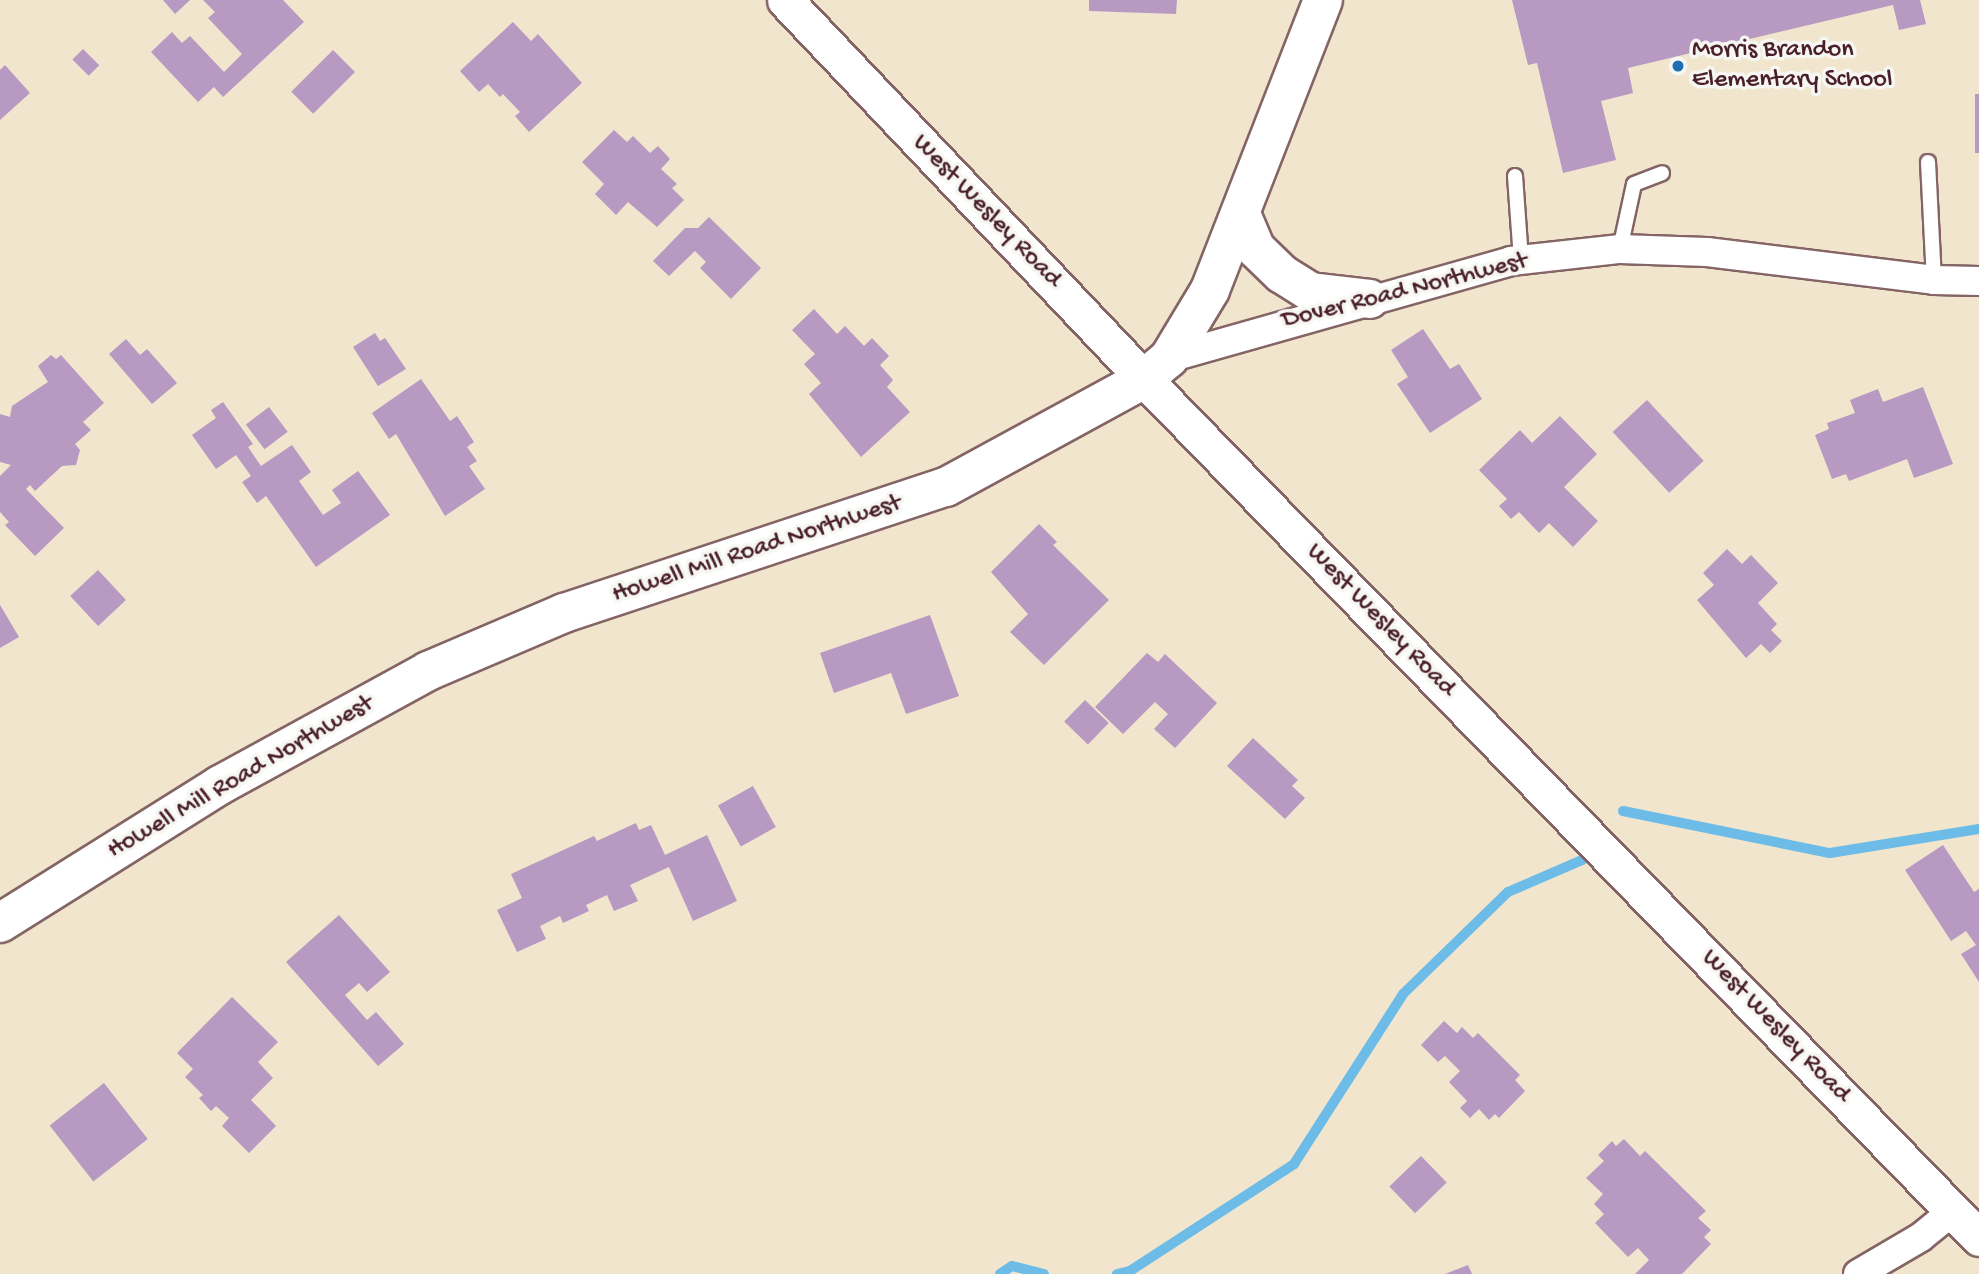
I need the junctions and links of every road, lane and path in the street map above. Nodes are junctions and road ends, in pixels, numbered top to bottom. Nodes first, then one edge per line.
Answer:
1 (785, 0) edge
2 (1323, 0) edge
3 (1928, 162) dead end
4 (1662, 173) dead end
5 (1515, 176) dead end
6 (1241, 214) junction
7 (1620, 249) junction
8 (1521, 260) junction
9 (1934, 280) junction
10 (1979, 281) edge
11 (1370, 299) junction
12 (1157, 368) junction
13 (0, 923) edge
14 (1953, 1211) junction
15 (1979, 1238) edge
16 (1858, 1274) edge

1 - 12 street, West Wesley Road
2 - 6 main road
3 - 9 lane
4 - 7 lane
5 - 8 lane
6 - 11 main road
6 - 12 main road
7 - 8 street, Dover Road Northwest
7 - 9 street, Dover Road Northwest
8 - 11 street, Dover Road Northwest
9 - 10 street, Dover Road Northwest
11 - 12 street, Dover Road Northwest
12 - 13 main road, Howell Mill Road Northwest
12 - 14 street, West Wesley Road
14 - 15 street, West Wesley Road
14 - 16 street

